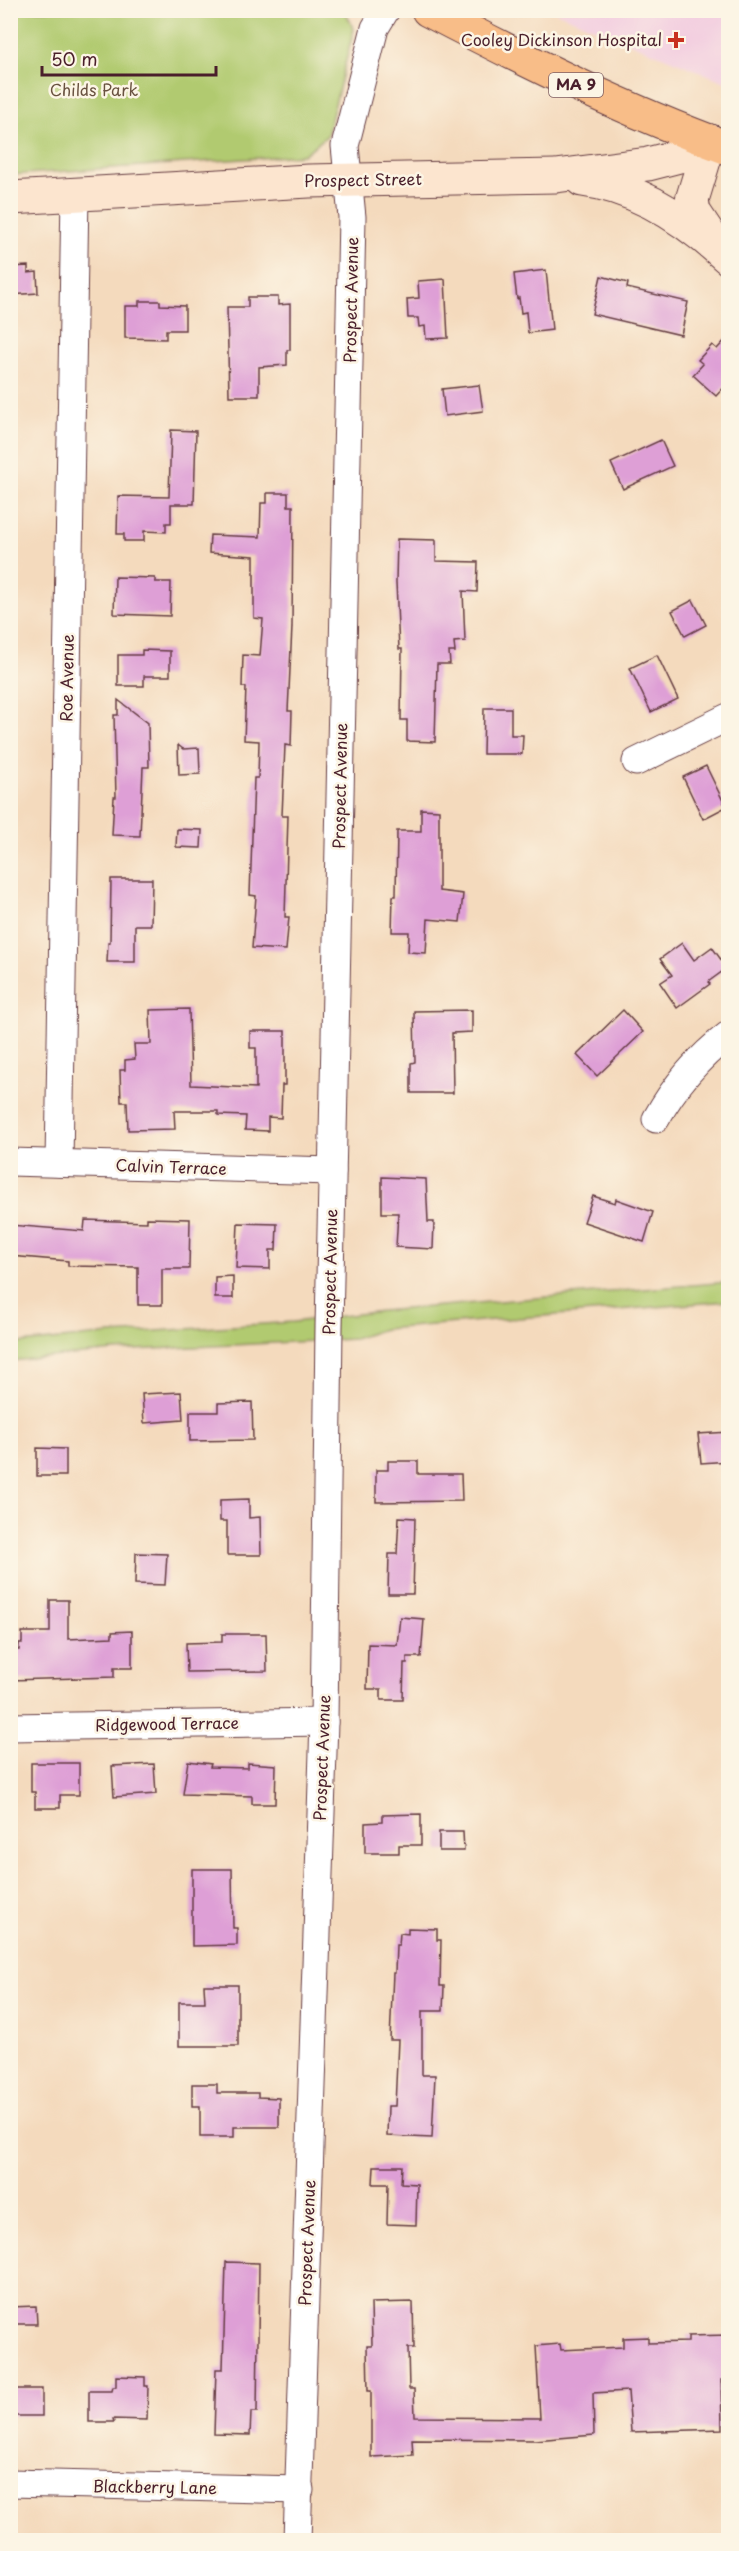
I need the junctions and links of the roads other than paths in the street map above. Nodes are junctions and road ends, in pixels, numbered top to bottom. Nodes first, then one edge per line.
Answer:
1 (386, 10) edge
2 (428, 10) edge
3 (719, 145) edge
4 (556, 176) junction
5 (349, 179) junction
6 (75, 194) junction
7 (10, 198) edge
8 (724, 253) edge
9 (729, 717) edge
10 (636, 762) dead end
11 (729, 1035) edge
12 (656, 1119) dead end
13 (10, 1162) edge
14 (59, 1163) junction
15 (332, 1172) junction
16 (324, 1722) junction
17 (10, 1727) edge
18 (10, 2483) edge
19 (300, 2490) junction
20 (297, 2541) edge

1 - 5 street, Prospect Avenue
2 - 3 highway, MA 9
3 - 4 main road, Prospect Street
3 - 8 main road
4 - 5 main road, Prospect Street
4 - 8 main road
5 - 6 main road, Prospect Street
5 - 15 street, Prospect Avenue
6 - 7 main road, Prospect Street
6 - 14 street, Roe Avenue
9 - 10 street
11 - 12 street
13 - 14 street, Calvin Terrace
14 - 15 street, Calvin Terrace
15 - 16 street, Prospect Avenue
16 - 17 street, Ridgewood Terrace
16 - 19 street, Prospect Avenue
18 - 19 street, Blackberry Lane
19 - 20 street, Prospect Avenue

